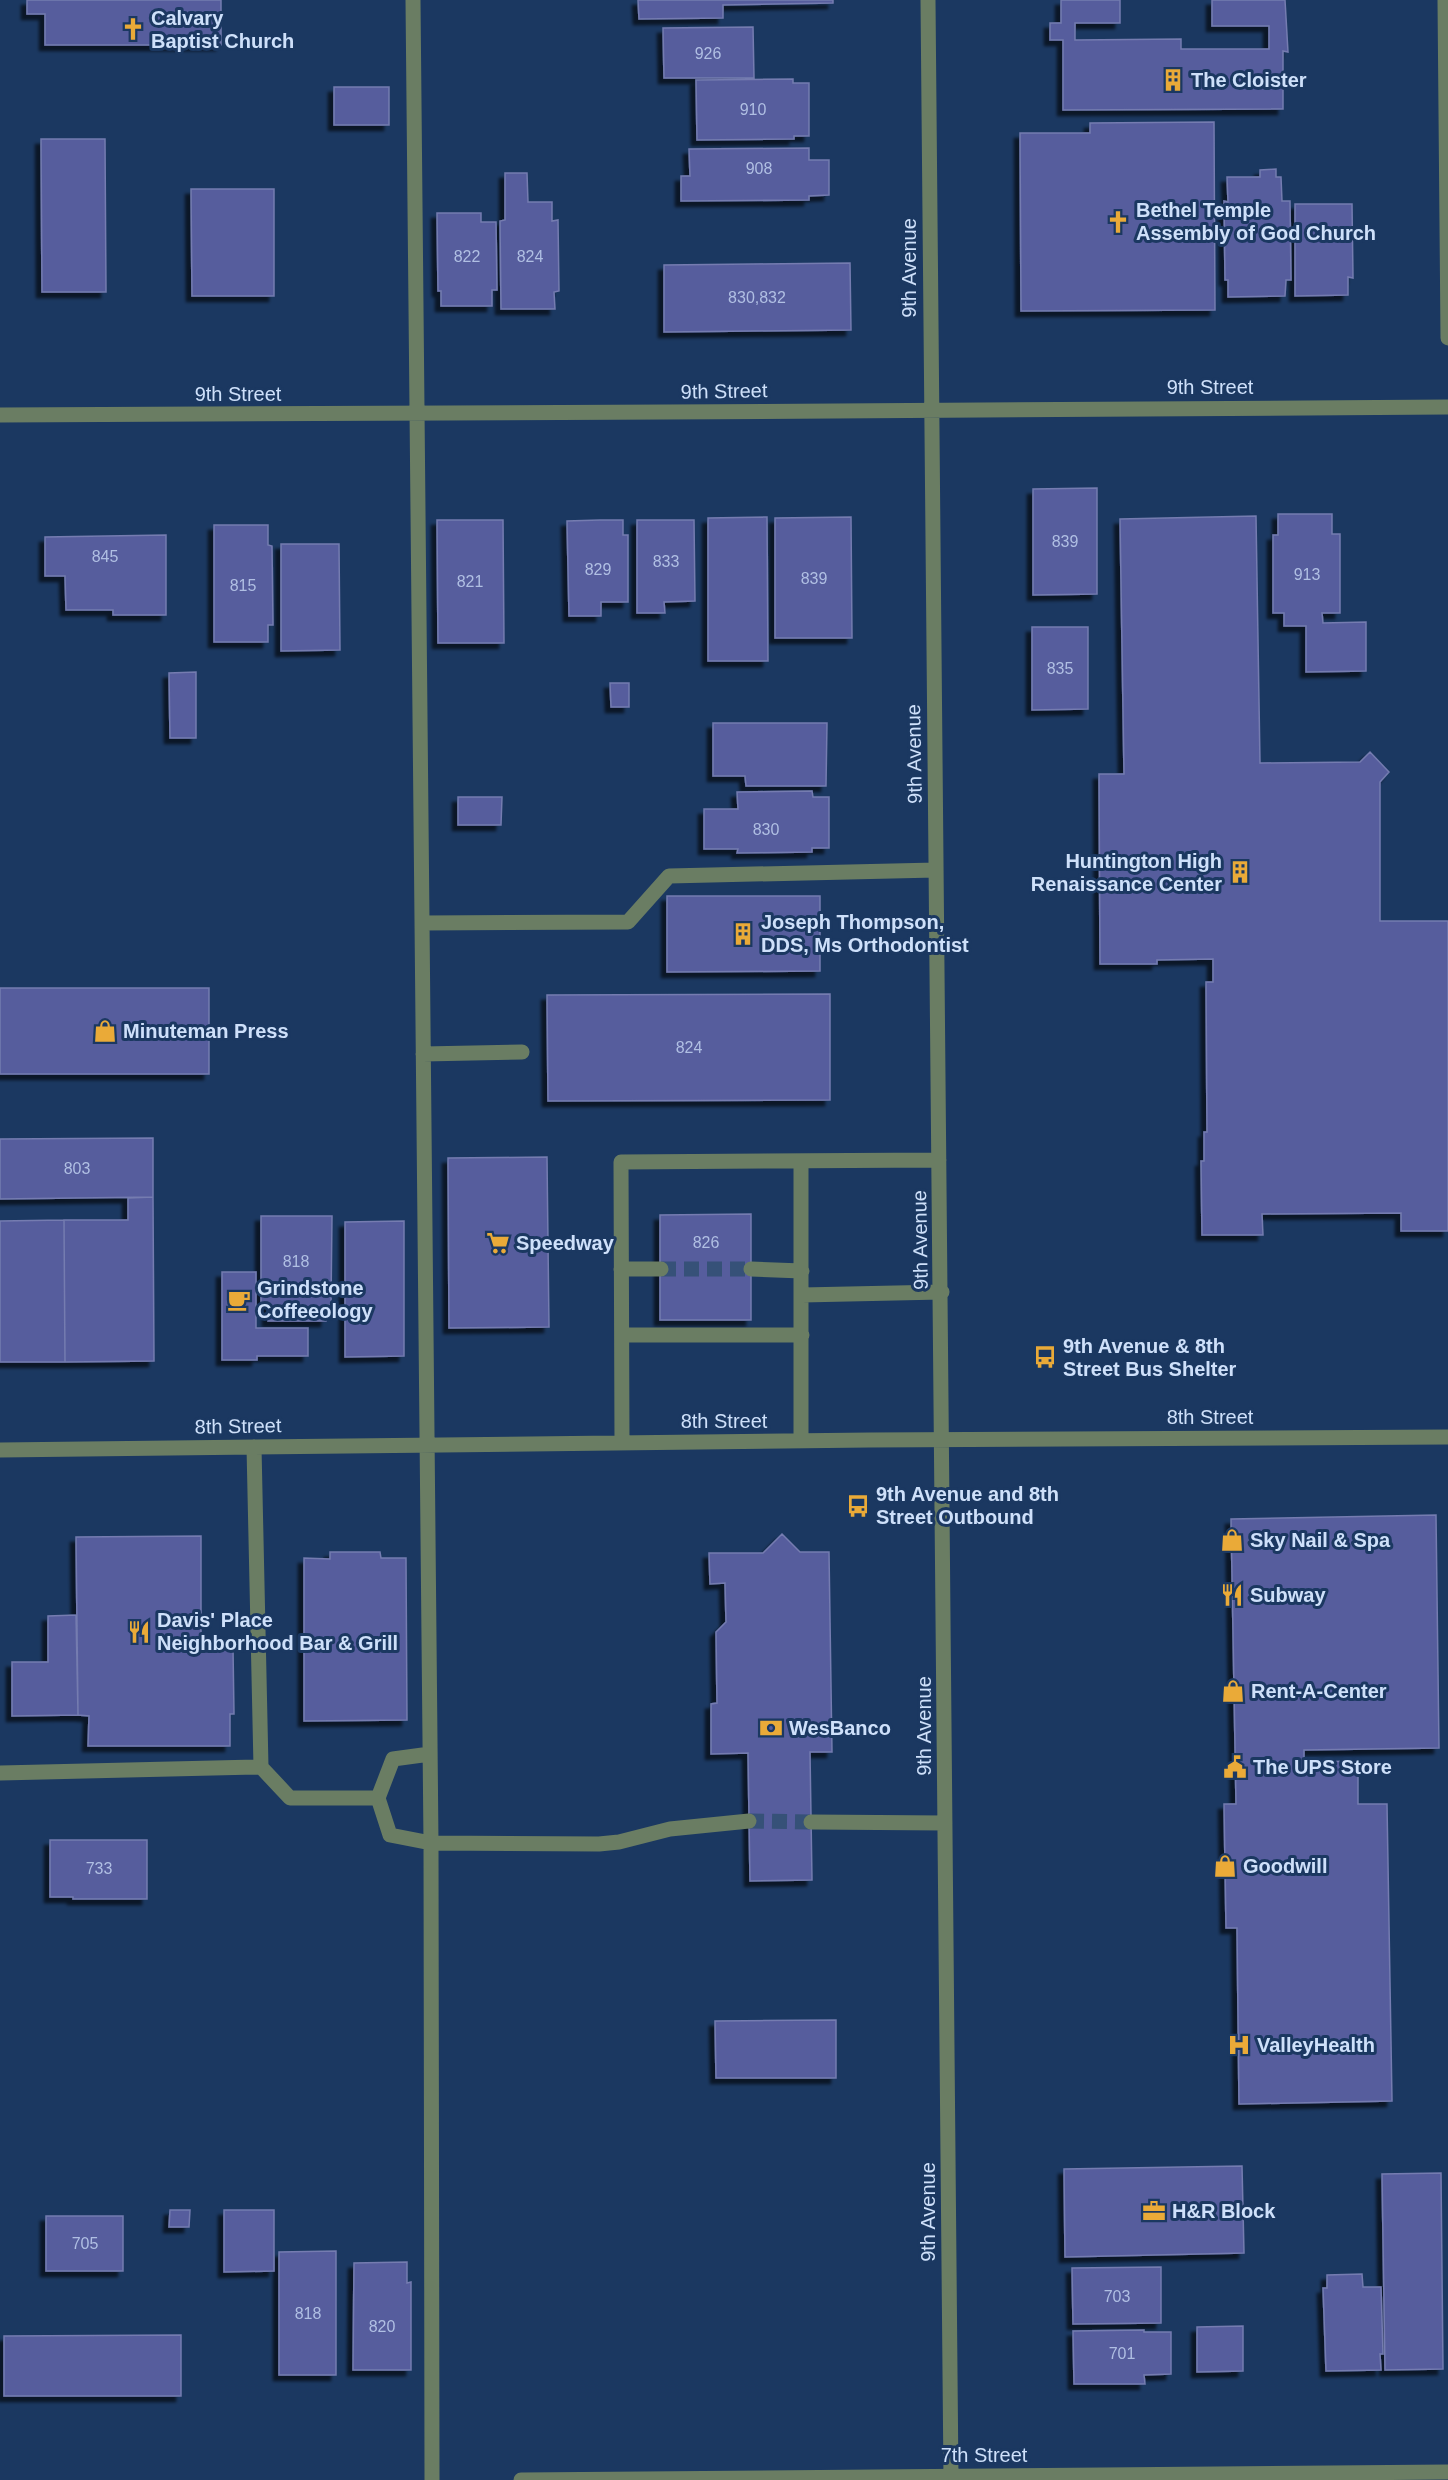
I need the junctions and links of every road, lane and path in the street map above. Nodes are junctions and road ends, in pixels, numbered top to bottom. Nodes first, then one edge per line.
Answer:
1 (413, 0) edge
2 (928, 0) edge
3 (1445, 0) edge
4 (1448, 338) edge
5 (1448, 406) edge
6 (931, 410) junction
7 (0, 415) edge
8 (416, 415) junction
9 (936, 870) junction
10 (422, 923) junction
11 (522, 1052) dead end
12 (423, 1054) junction
13 (939, 1160) junction
14 (801, 1162) junction
15 (621, 1269) junction
16 (661, 1269) tunnel mouth
17 (751, 1269) tunnel mouth
18 (802, 1271) junction
19 (942, 1292) junction
20 (802, 1295) junction
21 (622, 1335) junction
22 (802, 1335) junction
23 (1448, 1437) edge
24 (942, 1440) junction
25 (801, 1441) junction
26 (622, 1443) junction
27 (427, 1445) junction
28 (254, 1447) junction
29 (0, 1450) edge
30 (430, 1754) junction
31 (261, 1767) junction
32 (0, 1773) edge
33 (378, 1798) junction
34 (749, 1821) tunnel mouth
35 (811, 1822) tunnel mouth
36 (945, 1823) junction
37 (431, 1843) junction
38 (1448, 2472) edge
39 (951, 2478) edge
40 (432, 2480) edge
41 (521, 2480) edge

1 - 8 street
2 - 6 street, 9th Avenue
3 - 4 street
5 - 6 street, 9th Street
6 - 8 street, 9th Street
6 - 9 street, 9th Avenue
7 - 8 street, 9th Street
8 - 10 street
9 - 10 street
9 - 13 street, 9th Avenue
10 - 12 street
11 - 12 street
12 - 27 street
13 - 14 street
13 - 19 street, 9th Avenue
14 - 15 street
14 - 18 street
15 - 16 street
15 - 21 street
17 - 18 street
18 - 20 street
19 - 20 street
19 - 24 street, 9th Avenue
20 - 22 street
21 - 22 street
21 - 26 street
22 - 25 street
23 - 24 street, 8th Street
24 - 25 street, 8th Street
24 - 36 street, 9th Avenue
25 - 26 street, 8th Street
26 - 27 street, 8th Street
27 - 28 street, 8th Street
27 - 30 street
28 - 29 street, 8th Street
28 - 31 street
30 - 33 street
30 - 37 street
31 - 32 street
31 - 33 street
33 - 37 street
34 - 37 street
35 - 36 street
36 - 39 street, 9th Avenue
37 - 40 street
38 - 39 street, 7th Street
39 - 41 street, 7th Street

